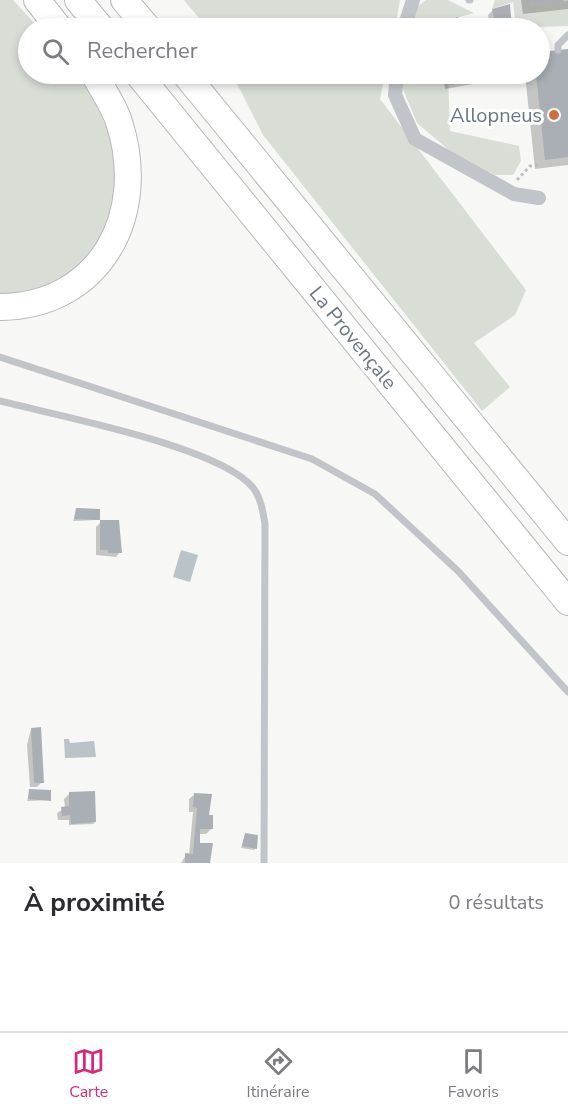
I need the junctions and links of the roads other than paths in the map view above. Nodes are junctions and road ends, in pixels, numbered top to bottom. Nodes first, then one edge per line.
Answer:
1 (124, 0) edge
2 (413, 0) edge
3 (80, 3) edge
4 (93, 18) edge
5 (139, 18) edge
6 (408, 18) edge
7 (568, 35) edge
8 (558, 50) dead end
9 (99, 84) edge
10 (146, 84) edge
11 (193, 84) edge
12 (396, 84) edge
13 (540, 198) dead end
14 (0, 307) edge
15 (0, 357) edge
16 (0, 401) edge
17 (568, 542) edge
18 (568, 602) edge
19 (568, 692) edge
20 (264, 863) edge

1 - 5 highway
2 - 6 street
3 - 4 highway
7 - 8 lane
9 - 14 highway
10 - 18 highway, La Provençale
11 - 17 highway, La Provençale
12 - 13 street
15 - 19 lane
16 - 20 lane

